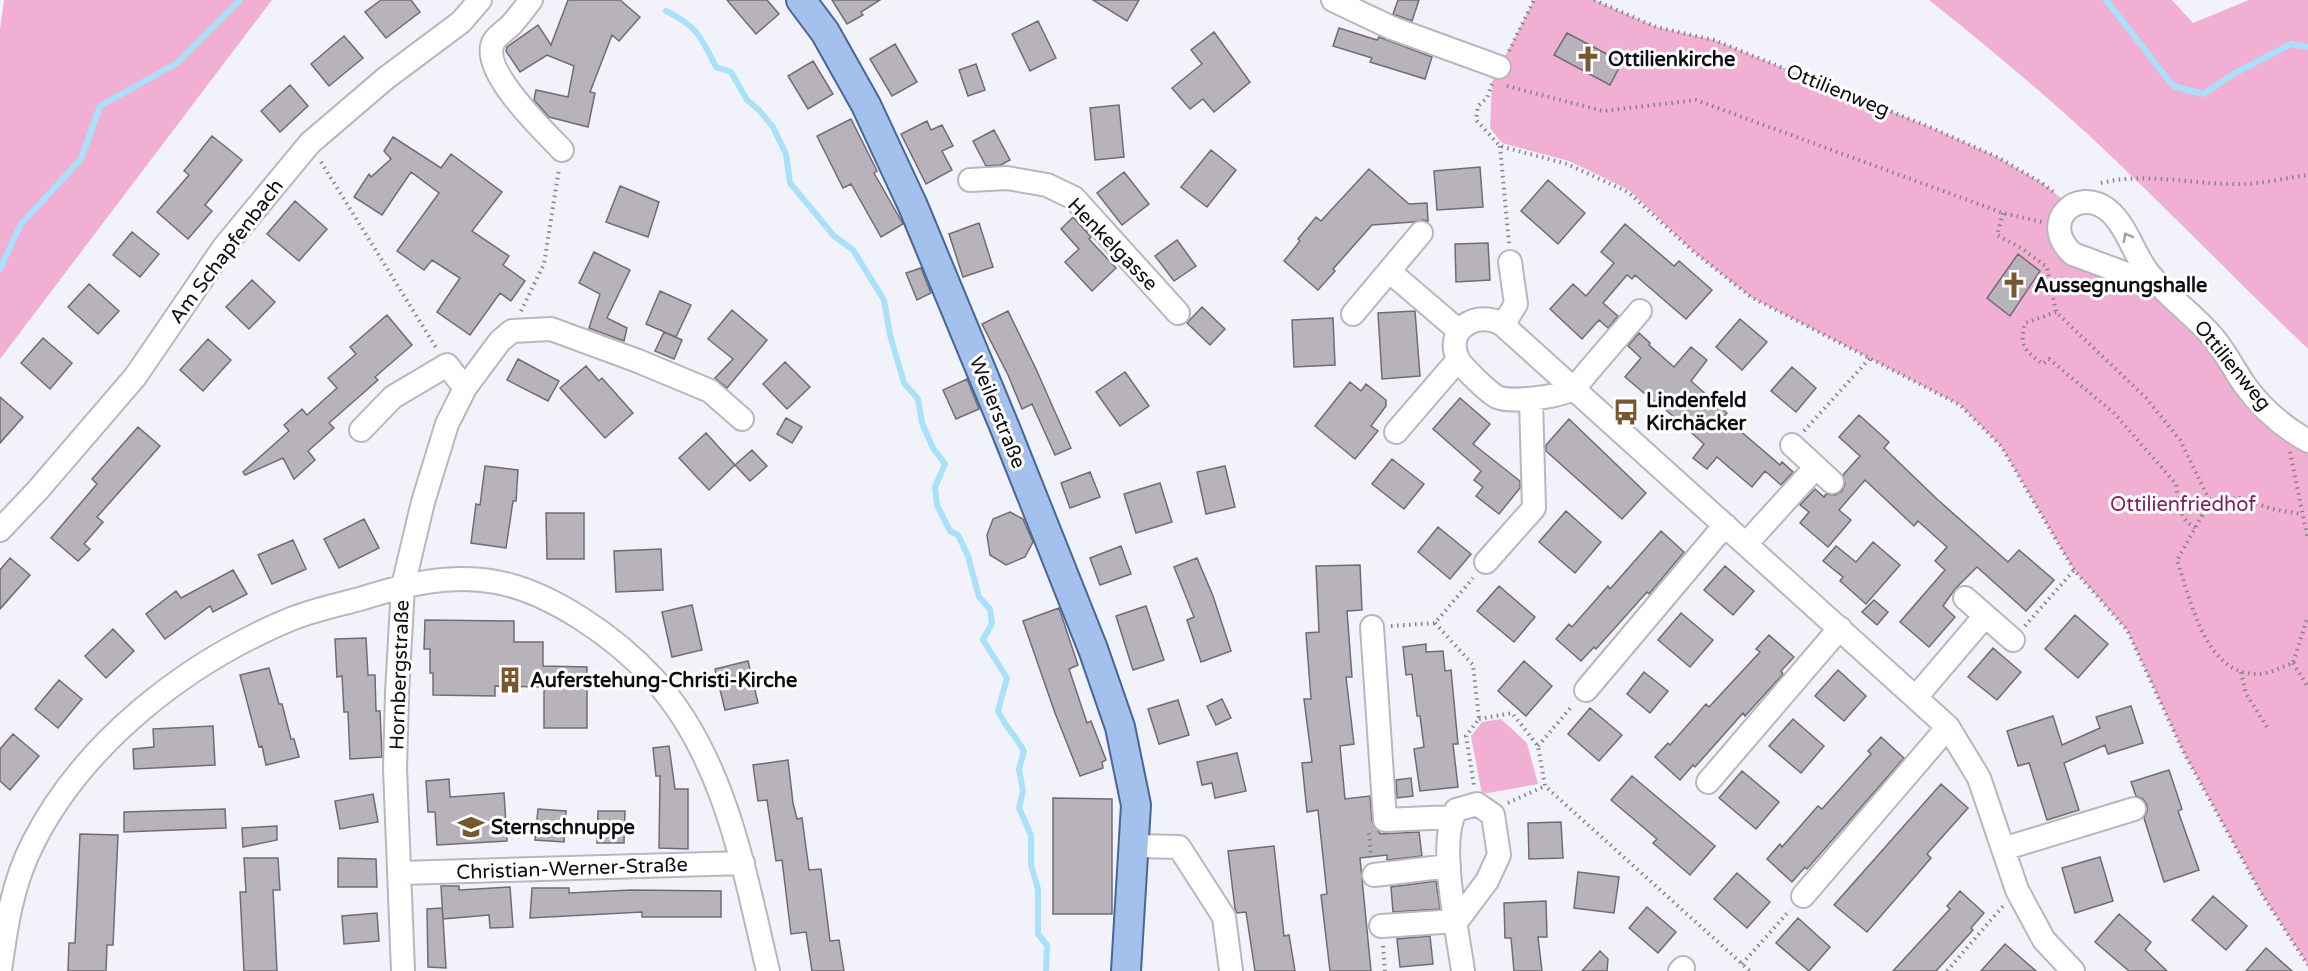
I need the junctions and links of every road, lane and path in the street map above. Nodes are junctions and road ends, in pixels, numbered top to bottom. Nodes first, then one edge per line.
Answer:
1 (480, 0) edge
2 (531, 0) edge
3 (801, 0) edge
4 (1333, 0) edge
5 (1533, 0) edge
6 (1594, 0) edge
7 (1496, 75) junction
8 (309, 143) junction
9 (1500, 146) junction
10 (562, 150) joint
11 (2308, 175) edge
12 (970, 180) dead end
13 (2071, 206) junction
14 (2003, 213) junction
15 (2059, 225) junction
16 (1421, 233) dead end
17 (1510, 262) joint
18 (1389, 271) junction
19 (2159, 286) junction
20 (1640, 311) dead end
21 (2055, 312) junction
22 (1179, 313) dead end
23 (1353, 314) dead end
24 (1503, 325) junction
25 (512, 331) junction
26 (1459, 331) junction
27 (1870, 358) junction
28 (1458, 360) junction
29 (447, 365) junction
30 (465, 388) junction
31 (1573, 389) junction
32 (1531, 400) junction
33 (742, 419) dead end
34 (2285, 427) junction
35 (361, 430) dead end
36 (1396, 432) dead end
37 (2308, 441) edge
38 (1792, 445) joint
39 (2209, 498) junction
40 (2301, 514) junction
41 (1725, 525) junction
42 (2195, 528) junction
43 (0, 530) edge
44 (2308, 540) edge
45 (1746, 544) junction
46 (1486, 562) joint
47 (2074, 570) junction
48 (403, 586) junction
49 (1965, 598) dead end
50 (1985, 616) junction
51 (2308, 616) edge
52 (1435, 623) junction
53 (1372, 627) joint
54 (1840, 628) junction
55 (2013, 640) joint
56 (2293, 663) junction
57 (2241, 672) junction
58 (2308, 687) edge
59 (1586, 690) joint
60 (1916, 697) junction
61 (1479, 719) junction
62 (1948, 727) junction
63 (2267, 727) dead end
64 (1539, 746) junction
65 (1708, 782) dead end
66 (1545, 786) junction
67 (1485, 809) junction
68 (2134, 809) dead end
69 (1452, 817) junction
70 (1135, 846) junction
71 (2003, 849) junction
72 (743, 863) junction
73 (1449, 866) junction
74 (401, 873) junction
75 (1374, 875) dead end
76 (2017, 890) junction
77 (1803, 896) joint
78 (1456, 921) junction
79 (1381, 926) dead end
80 (1742, 964) junction
81 (2308, 965) edge
82 (0, 971) edge
83 (404, 971) edge
84 (768, 971) edge
85 (1126, 971) edge
86 (1231, 971) edge
87 (1463, 971) edge
88 (1750, 971) edge
89 (1947, 971) edge
90 (2073, 971) edge

1 - 8 street, Am Schapfenbach
2 - 10 street
3 - 70 main road, Weilerstraße
4 - 7 street
5 - 7 path
6 - 13 path, Ottilienweg
7 - 9 path
7 - 14 path
8 - 29 path
8 - 43 street, Am Schapfenbach
9 - 17 path
9 - 27 path
10 - 25 path
11 - 13 path
12 - 22 street, Henkelgasse
13 - 15 street
19 -> 13 street, Ottilienweg
14 - 15 path
14 - 21 path
15 - 19 street, Ottilienweg
16 - 18 street
17 - 24 street
18 - 23 street
18 - 26 street
19 - 34 street, Ottilienweg
20 - 31 street
21 - 39 path
21 - 42 path
24 - 26 street
24 - 31 street
25 - 30 street, Hornbergstraße
25 - 33 street
26 - 28 street
27 - 38 path
27 - 47 path
28 - 32 street
28 - 36 street
29 - 30 street
29 - 35 street
30 - 48 street, Hornbergstraße
31 - 32 street
31 - 41 street
32 - 46 street
34 - 37 street, Ottilienweg
34 - 40 path
38 - 45 street
39 - 40 path
39 - 42 path
40 - 44 path
41 - 45 street
41 - 59 street
42 - 57 path
45 - 54 street
46 - 52 path
47 - 55 path
47 - 81 path
48 - 72 street
48 - 74 street, Hornbergstraße
48 - 82 street
49 - 50 street
50 - 55 street
50 - 60 street
51 - 56 path
52 - 53 path
52 - 61 path
53 - 69 street
54 - 60 street
54 - 65 street
56 - 57 path
56 - 58 path
57 - 63 path
59 - 64 path
60 - 62 street
61 - 64 path
61 - 67 path
62 - 71 street
62 - 77 street
64 - 66 path
66 - 67 path
66 - 80 path
67 - 69 street
67 - 78 street
68 - 71 street
69 - 73 street
70 - 85 main road, Weilerstraße
70 - 86 street
71 - 76 street
72 - 74 street, Christian-Werner-Straße
72 - 84 street
73 - 75 street
73 - 78 street
74 - 83 street, Hornbergstraße
76 - 89 path
76 - 90 street
77 - 80 path
78 - 79 street
78 - 87 street
80 - 88 path

